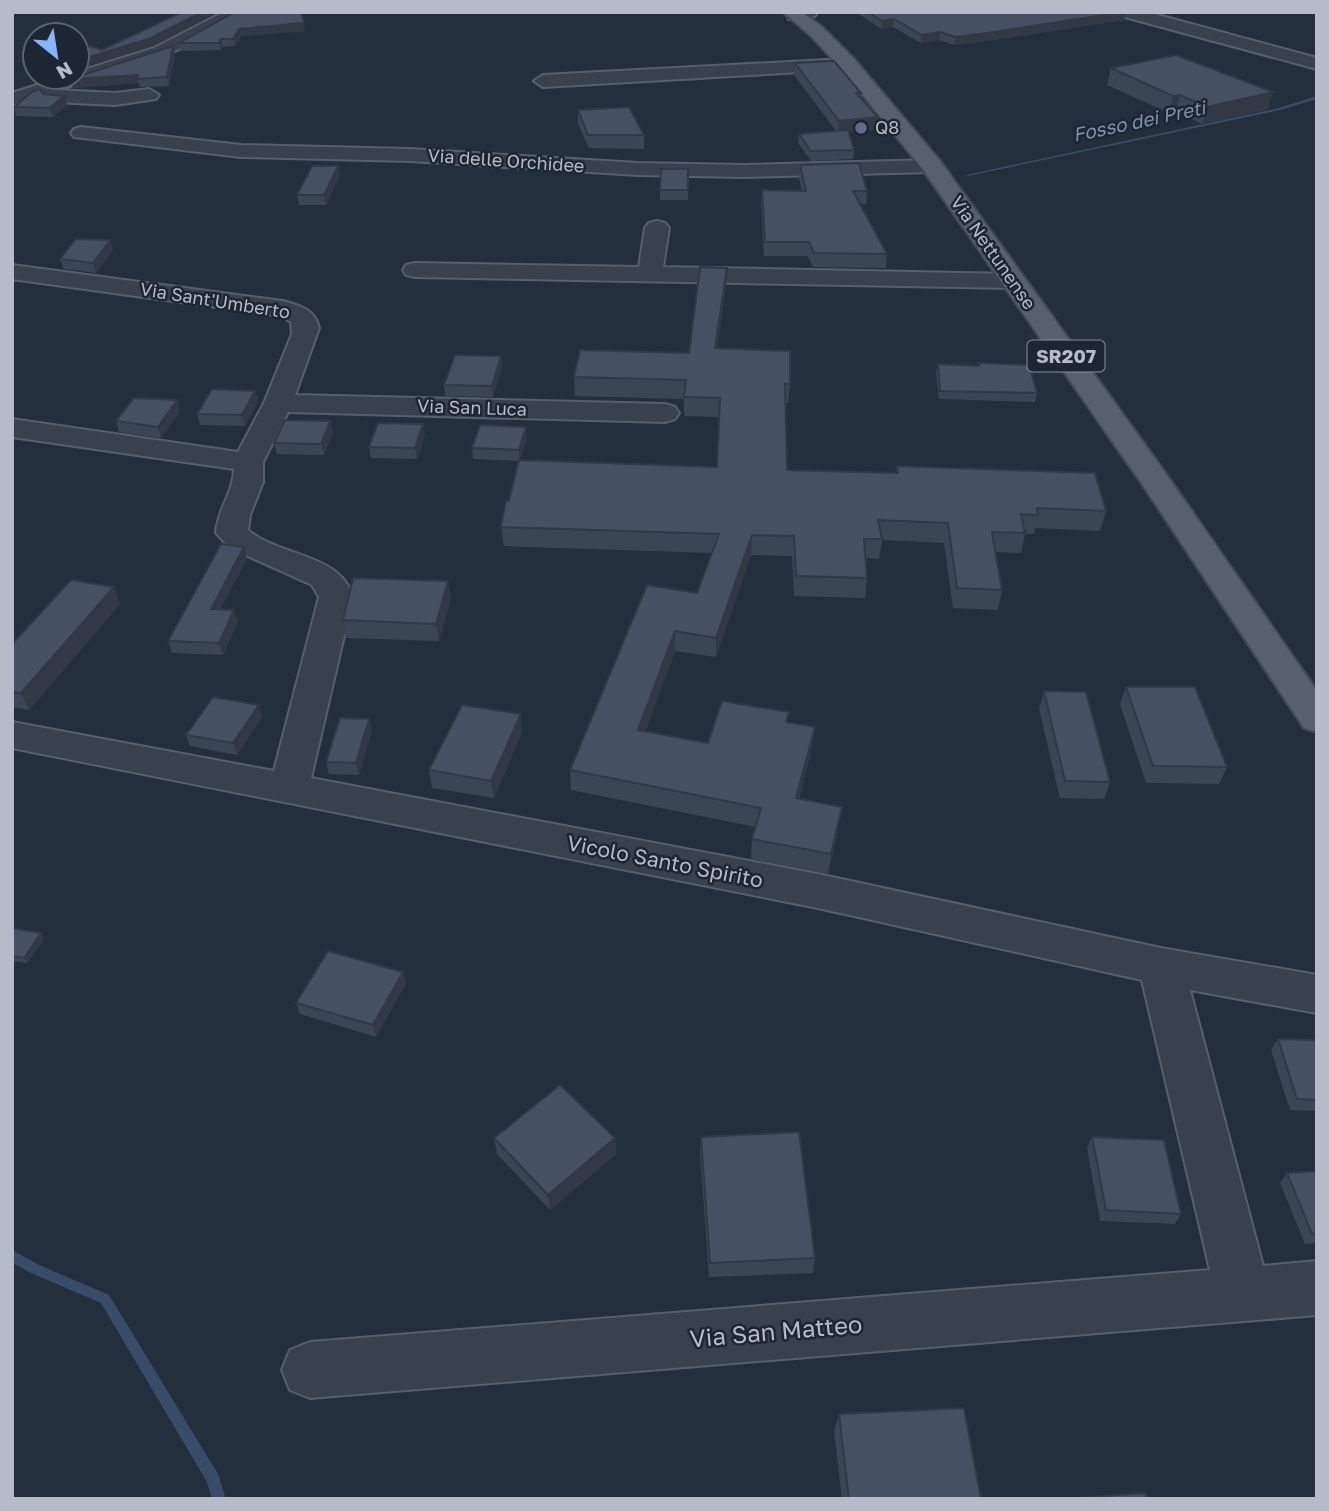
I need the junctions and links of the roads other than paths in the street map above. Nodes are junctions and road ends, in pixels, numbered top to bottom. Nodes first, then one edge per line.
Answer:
1 (238, 12) edge
2 (1127, 12) edge
3 (798, 13) edge
4 (848, 64) junction
5 (1317, 64) edge
6 (543, 80) dead end
7 (149, 95) edge
8 (19, 96) edge
9 (81, 133) dead end
10 (932, 166) junction
11 (657, 228) dead end
12 (415, 270) dead end
13 (12, 272) edge
14 (650, 274) junction
15 (1013, 281) junction
16 (278, 403) junction
17 (665, 413) dead end
18 (12, 428) edge
19 (248, 462) junction
20 (1317, 719) edge
21 (12, 735) edge
22 (289, 788) junction
23 (1161, 966) junction
24 (1317, 994) edge
25 (1317, 1288) edge
26 (1243, 1294) junction
27 (310, 1370) dead end

1 - 8 street
2 - 5 street
3 - 4 main road, Via Nettunense / SR207
4 - 6 street
4 - 10 main road, Via Nettunense / SR207
7 - 8 street
9 - 10 street, Via delle Orchidee
10 - 15 main road, Via Nettunense / SR207
11 - 14 street
12 - 14 street
13 - 16 street, Via Sant'Umberto
14 - 15 street
15 - 20 main road, Via Nettunense / SR207
16 - 17 street, Via San Luca
16 - 19 street, Via Sant'Umberto
18 - 19 street
19 - 22 street, Via Sant'Umberto
21 - 22 street, Vicolo Santo Spirito
22 - 23 street, Vicolo Santo Spirito
23 - 24 street, Vicolo Santo Spirito
23 - 26 street
25 - 26 street, Via San Matteo
26 - 27 street, Via San Matteo

